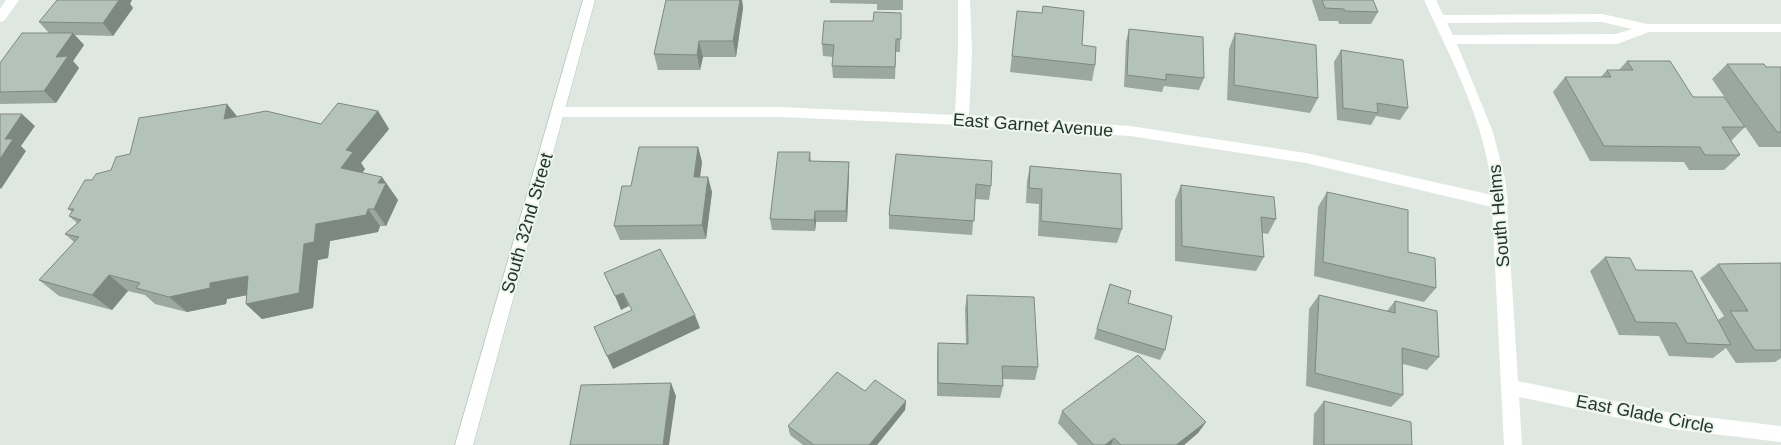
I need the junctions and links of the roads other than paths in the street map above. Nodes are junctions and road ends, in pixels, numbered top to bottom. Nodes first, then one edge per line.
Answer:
1 (13, 0) edge
2 (589, 0) edge
3 (964, 0) edge
4 (1430, 0) edge
5 (0, 18) edge
6 (1439, 19) junction
7 (1648, 28) junction
8 (1781, 28) edge
9 (1449, 40) junction
10 (558, 112) junction
11 (962, 120) junction
12 (1501, 203) junction
13 (1510, 387) junction
14 (1781, 434) edge
15 (464, 445) edge
16 (1513, 445) edge

1 - 5 street
2 - 10 street, South 32nd Street
3 - 11 street
4 - 6 street, South Helms
6 - 7 street
6 - 9 street, South Helms
7 - 8 street
7 - 9 street
9 - 12 street, South Helms
10 - 11 street, East Garnet Avenue
10 - 15 street, South 32nd Street
11 - 12 street, East Garnet Avenue
12 - 13 street, South Helms
13 - 14 street, East Glade Circle
13 - 16 street, South Helms

